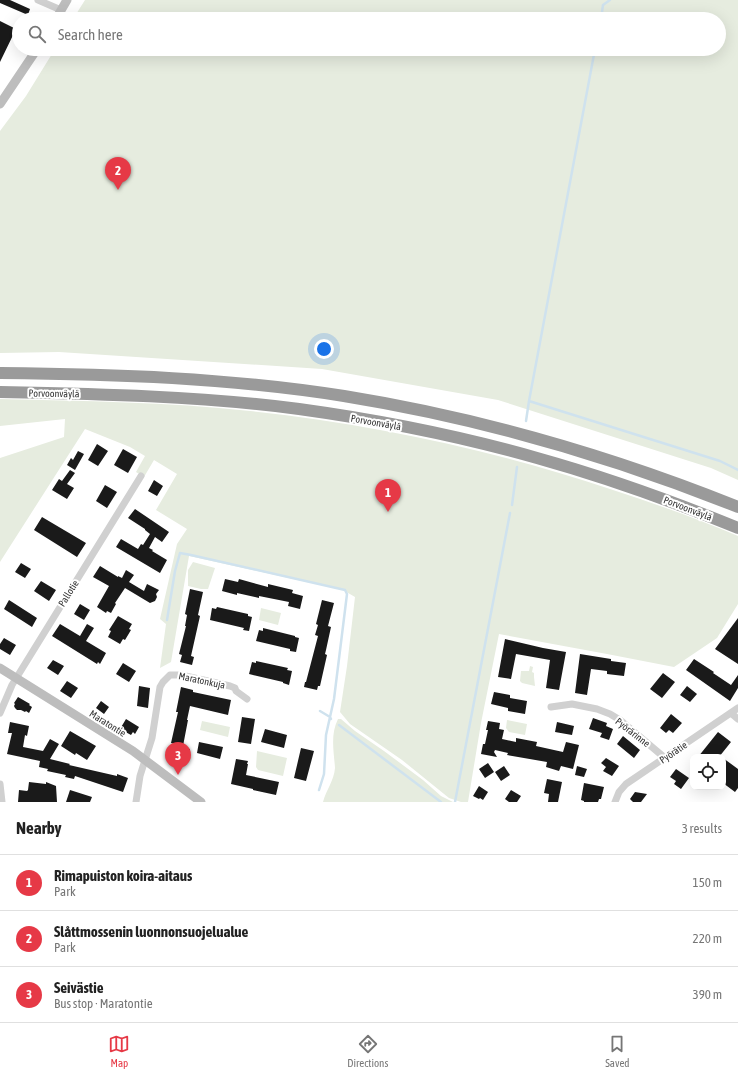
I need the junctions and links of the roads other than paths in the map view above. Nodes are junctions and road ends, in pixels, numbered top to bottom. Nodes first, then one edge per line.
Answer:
1 (38, 0) edge
2 (67, 0) edge
3 (61, 10) joint
4 (32, 56) edge
5 (0, 104) edge
6 (0, 373) edge
7 (0, 392) edge
8 (141, 476) dead end
9 (738, 507) edge
10 (738, 528) edge
11 (0, 668) edge
12 (16, 678) junction
13 (247, 699) dead end
14 (551, 706) dead end
15 (738, 708) edge
16 (0, 712) edge
17 (731, 713) junction
18 (738, 719) edge
19 (665, 758) junction
20 (146, 760) junction
21 (0, 784) edge
22 (2, 802) edge
23 (136, 802) edge
24 (201, 802) edge
25 (615, 802) edge

1 - 3 street
2 - 3 main road
4 - 5 main road
6 - 9 highway, Porvoonväylä
7 - 10 highway, Porvoonväylä
8 - 12 street, Pallotie
11 - 12 main road, Maratontie
12 - 16 street, Pallotie
12 - 20 main road, Maratontie
13 - 20 street, Maratonkuja
14 - 19 street, Pyörärinne
15 - 17 street, Pyörätie
17 - 18 street
17 - 19 street, Pyörätie
19 - 25 street, Pyörätie
20 - 23 street
20 - 24 main road, Maratontie
21 - 22 street

